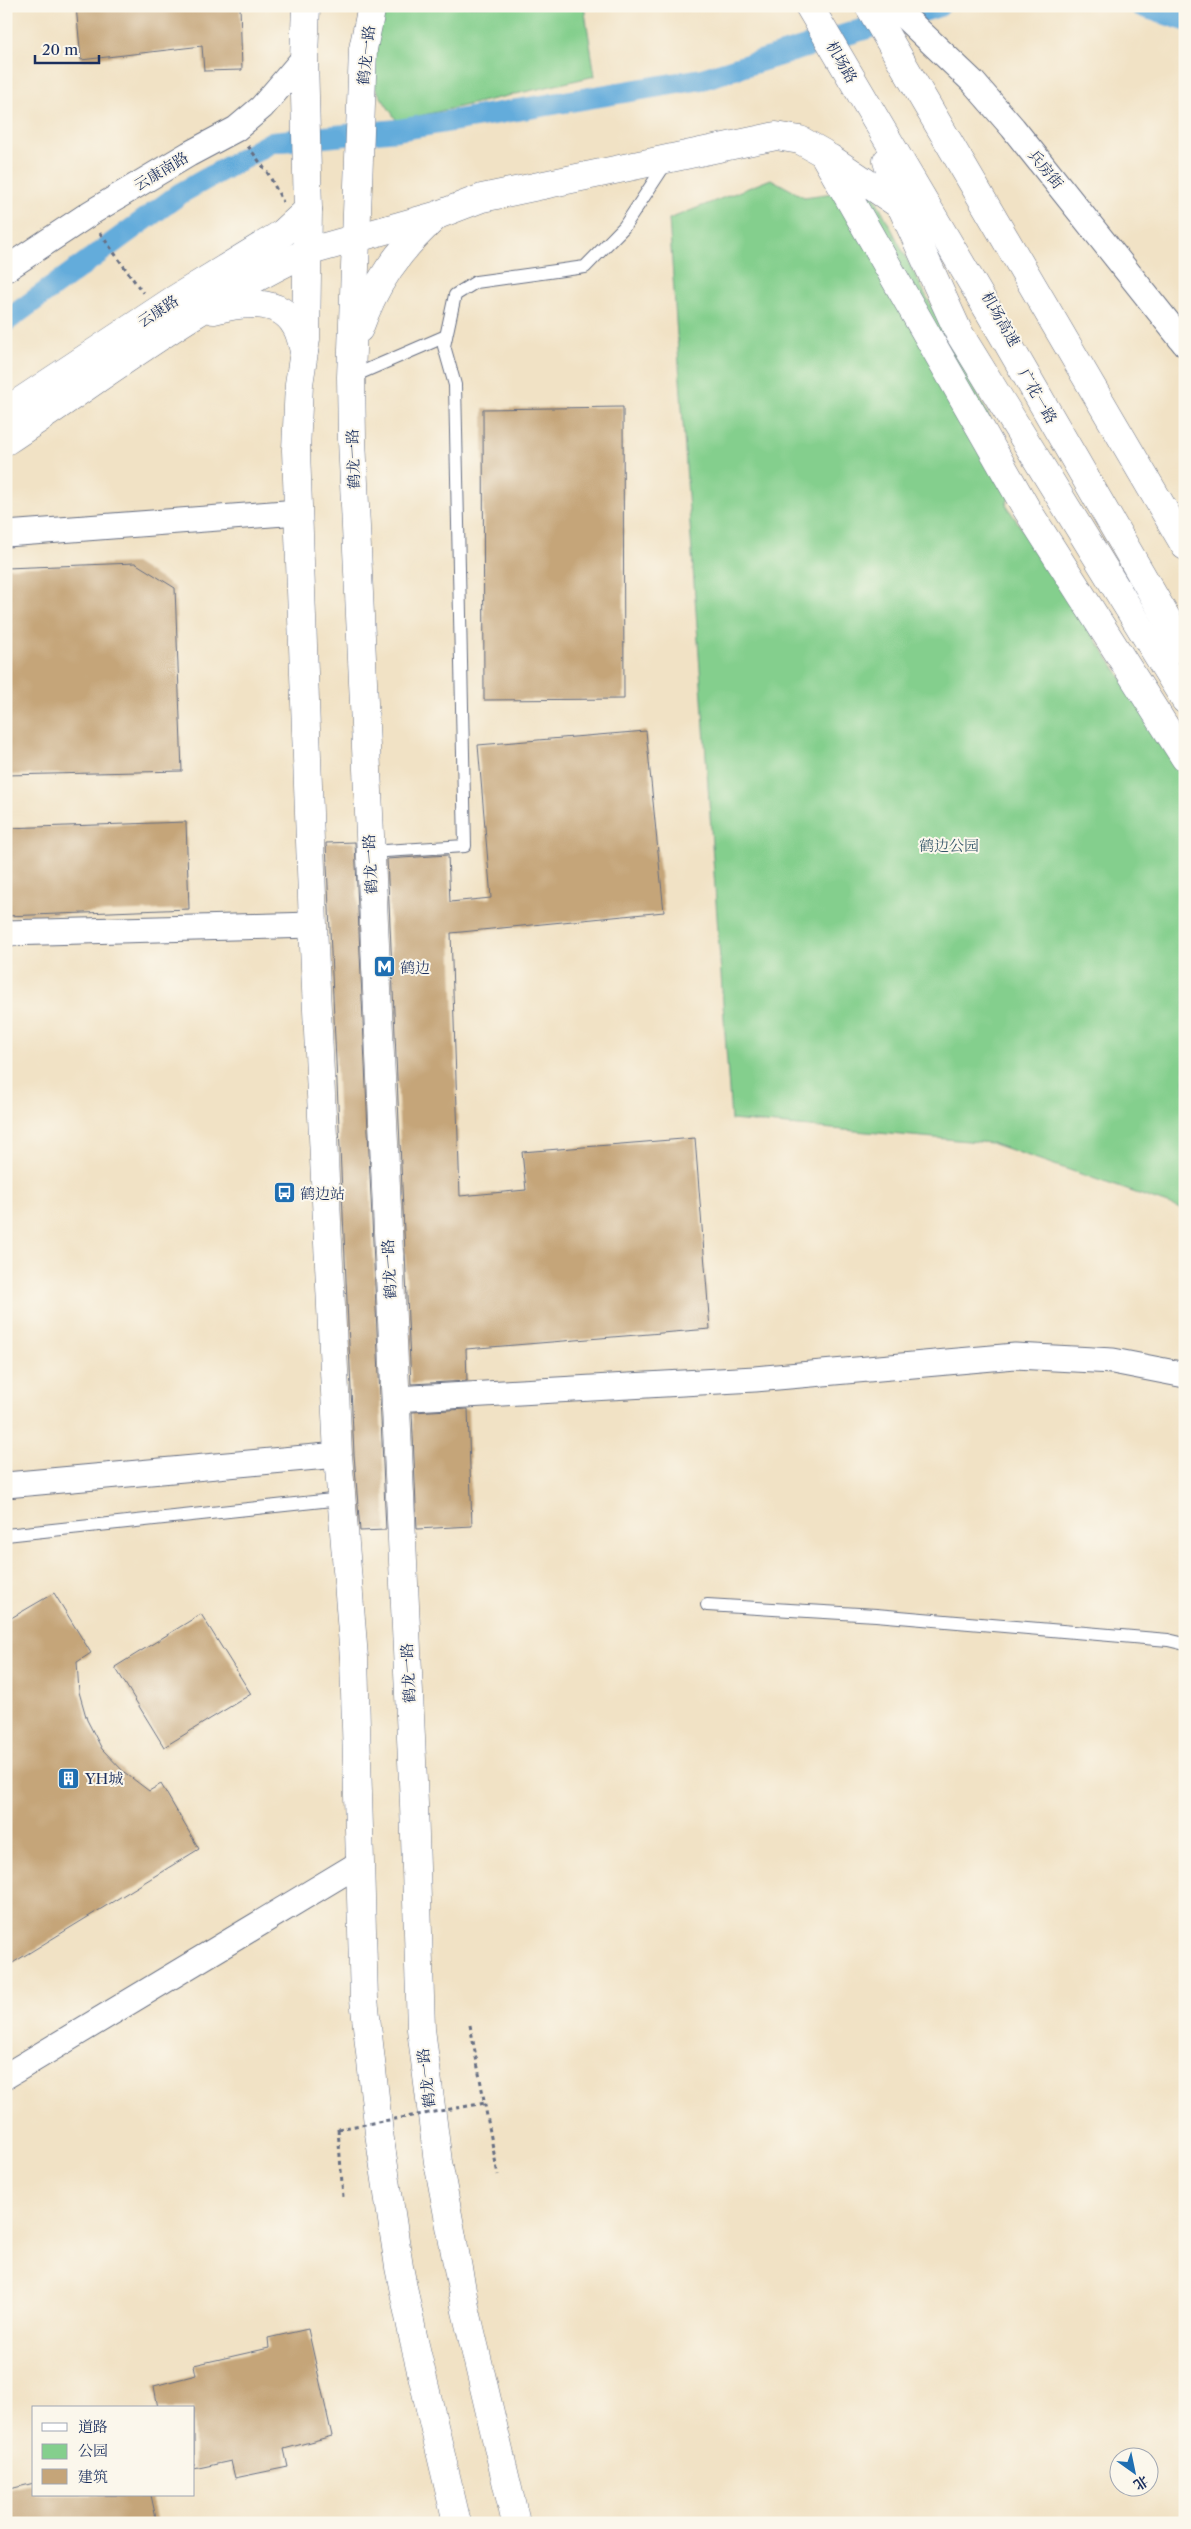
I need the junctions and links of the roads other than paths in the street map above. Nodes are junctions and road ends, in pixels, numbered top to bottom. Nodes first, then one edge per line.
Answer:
1 (306, 6) edge
2 (372, 6) edge
3 (809, 6) edge
4 (819, 6) edge
5 (869, 6) edge
6 (888, 6) edge
7 (893, 6) edge
8 (929, 55) junction
9 (304, 58) junction
10 (874, 118) junction
11 (823, 152) junction
12 (669, 160) junction
13 (901, 206) junction
14 (308, 210) junction
15 (435, 216) junction
16 (357, 237) junction
17 (307, 252) junction
18 (6, 269) edge
19 (198, 314) junction
20 (446, 336) junction
21 (1185, 344) edge
22 (304, 351) junction
23 (352, 368) junction
24 (6, 411) edge
25 (6, 441) edge
26 (298, 512) junction
27 (1185, 516) edge
28 (6, 534) edge
29 (1185, 546) edge
30 (1185, 631) edge
31 (1185, 650) edge
32 (1185, 700) edge
33 (1185, 758) edge
34 (369, 852) junction
35 (313, 924) junction
36 (6, 933) edge
37 (1185, 1375) edge
38 (395, 1399) junction
39 (338, 1455) junction
40 (6, 1484) edge
41 (341, 1499) junction
42 (6, 1535) edge
43 (707, 1605) dead end
44 (1185, 1644) edge
45 (360, 1863) junction
46 (6, 2076) edge
47 (457, 2523) edge
48 (516, 2523) edge

1 - 9 main road
2 - 16 main road, 鹤龙一路
3 - 10 main road, 机场路
4 - 30 main road, 机场高速
5 - 29 main road
6 - 8 main road
7 - 8 street, 兵房街
8 - 21 street, 兵房街
8 - 27 main road
9 - 14 main road
9 - 18 street, 云康南路
10 - 13 main road
10 - 31 main road, 广花一路
11 - 12 main road, 云康路
11 - 13 main road, 云康路
11 - 33 main road
12 - 15 main road, 云康路
12 - 20 lane
13 - 32 main road
14 - 17 main road
14 - 24 main road, 云康路
15 - 16 main road, 云康路
15 - 23 main road
16 - 17 main road, 云康路
16 - 23 main road, 鹤龙一路
17 - 19 main road, 云康路
17 - 22 main road
19 - 22 main road
19 - 25 main road, 云康路
20 - 23 lane
20 - 34 lane
22 - 26 main road
23 - 34 main road, 鹤龙一路
26 - 28 street
26 - 35 main road
34 - 38 main road, 鹤龙一路
35 - 36 street
35 - 39 main road
37 - 38 street
38 - 48 main road, 鹤龙一路
39 - 40 street
39 - 41 main road
41 - 42 lane
41 - 45 main road
43 - 44 lane
45 - 46 street
45 - 47 main road

